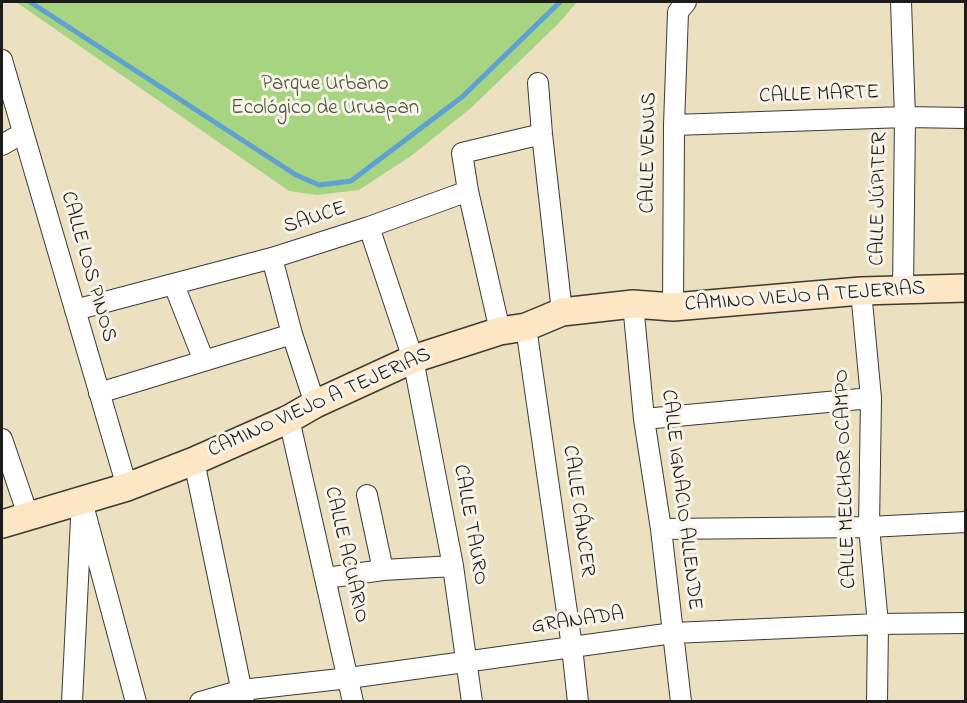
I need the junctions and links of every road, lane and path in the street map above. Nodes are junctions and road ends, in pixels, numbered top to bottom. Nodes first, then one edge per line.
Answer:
1 (686, 2) edge
2 (902, 2) edge
3 (2, 60) edge
4 (538, 83) dead end
5 (905, 117) junction
6 (966, 117) edge
7 (674, 125) junction
8 (23, 133) junction
9 (542, 134) junction
10 (2, 145) edge
11 (468, 191) junction
12 (369, 227) junction
13 (272, 258) junction
14 (174, 285) junction
15 (966, 288) edge
16 (903, 290) junction
17 (861, 291) junction
18 (633, 304) junction
19 (673, 307) junction
20 (75, 310) junction
21 (562, 312) junction
22 (526, 327) junction
23 (500, 331) junction
24 (292, 334) junction
25 (413, 359) junction
26 (204, 362) junction
27 (99, 393) junction
28 (871, 398) junction
29 (315, 404) junction
30 (289, 419) junction
31 (644, 419) junction
32 (2, 439) edge
33 (194, 461) junction
34 (127, 487) junction
35 (367, 495) dead end
36 (82, 501) junction
37 (28, 515) junction
38 (966, 522) edge
39 (2, 524) edge
40 (869, 527) junction
41 (661, 529) junction
42 (453, 566) junction
43 (383, 570) junction
44 (326, 578) junction
45 (966, 623) edge
46 (878, 624) junction
47 (673, 633) junction
48 (572, 646) junction
49 (467, 661) junction
50 (349, 678) junction
51 (243, 696) edge
52 (72, 702) edge
53 (136, 702) edge
54 (200, 702) edge
55 (353, 702) edge
56 (471, 702) edge
57 (578, 702) edge
58 (681, 702) edge
59 (877, 702) edge

1 - 7 street, CALLE VENUS
2 - 5 street, CALLE JÚPITER
3 - 8 street, CALLE LOS PINOS
4 - 9 street
5 - 6 street, CALLE MARTE
5 - 7 street, CALLE MARTE
5 - 16 street, CALLE JÚPITER
7 - 19 street, CALLE VENUS
8 - 10 street
8 - 20 street, CALLE LOS PINOS
9 - 11 street
9 - 21 street
11 - 12 street, SAUCE
11 - 23 street
12 - 13 street, SAUCE
12 - 25 street, CALLE TAURO
13 - 14 street, SAUCE
13 - 24 street
14 - 20 street, SAUCE
14 - 26 street
15 - 16 street, CAMINO VIEJO A TEJERIAS
16 - 17 street, CAMINO VIEJO A TEJERIAS
17 - 19 street, CAMINO VIEJO A TEJERIAS
17 - 28 street, CALLE MELCHOR OCAMPO
18 - 19 street, CAMINO VIEJO A TEJERIAS
18 - 21 street, CAMINO VIEJO A TEJERIAS
18 - 31 street, CALLE IGNACIO ALLENDE
20 - 27 street, CALLE LOS PINOS
21 - 22 street, CAMINO VIEJO A TEJERIAS
22 - 23 street, CAMINO VIEJO A TEJERIAS
22 - 48 street, CALLE CÁNCER
23 - 25 street, CAMINO VIEJO A TEJERIAS
24 - 26 street
24 - 29 street
25 - 29 street, CAMINO VIEJO A TEJERIAS
25 - 42 street, CALLE TAURO
26 - 27 street
27 - 34 street, CALLE LOS PINOS
28 - 31 street
28 - 40 street, CALLE MELCHOR OCAMPO
29 - 30 street, CAMINO VIEJO A TEJERIAS
30 - 33 street, CAMINO VIEJO A TEJERIAS
30 - 44 street, CALLE ACUARIO
31 - 41 street, CALLE IGNACIO ALLENDE
32 - 37 street
33 - 34 street, CAMINO VIEJO A TEJERIAS
33 - 51 street
34 - 36 street, CAMINO VIEJO A TEJERIAS
35 - 43 street
36 - 37 street, CAMINO VIEJO A TEJERIAS
36 - 52 street
36 - 53 street
37 - 39 street, CAMINO VIEJO A TEJERIAS
38 - 40 street
40 - 41 street
40 - 46 street, CALLE MELCHOR OCAMPO
41 - 47 street, CALLE IGNACIO ALLENDE
42 - 43 street
42 - 49 street, CALLE TAURO
43 - 44 street
44 - 50 street, CALLE ACUARIO
45 - 46 street, GRANADA
46 - 47 street, GRANADA
46 - 59 street, CALLE MELCHOR OCAMPO
47 - 48 street, GRANADA
47 - 58 street, CALLE IGNACIO ALLENDE
48 - 49 street, GRANADA
48 - 57 street, CALLE CÁNCER
49 - 50 street, GRANADA
49 - 56 street, CALLE TAURO
50 - 51 street, GRANADA
50 - 55 street, CALLE ACUARIO
51 - 54 street, GRANADA

